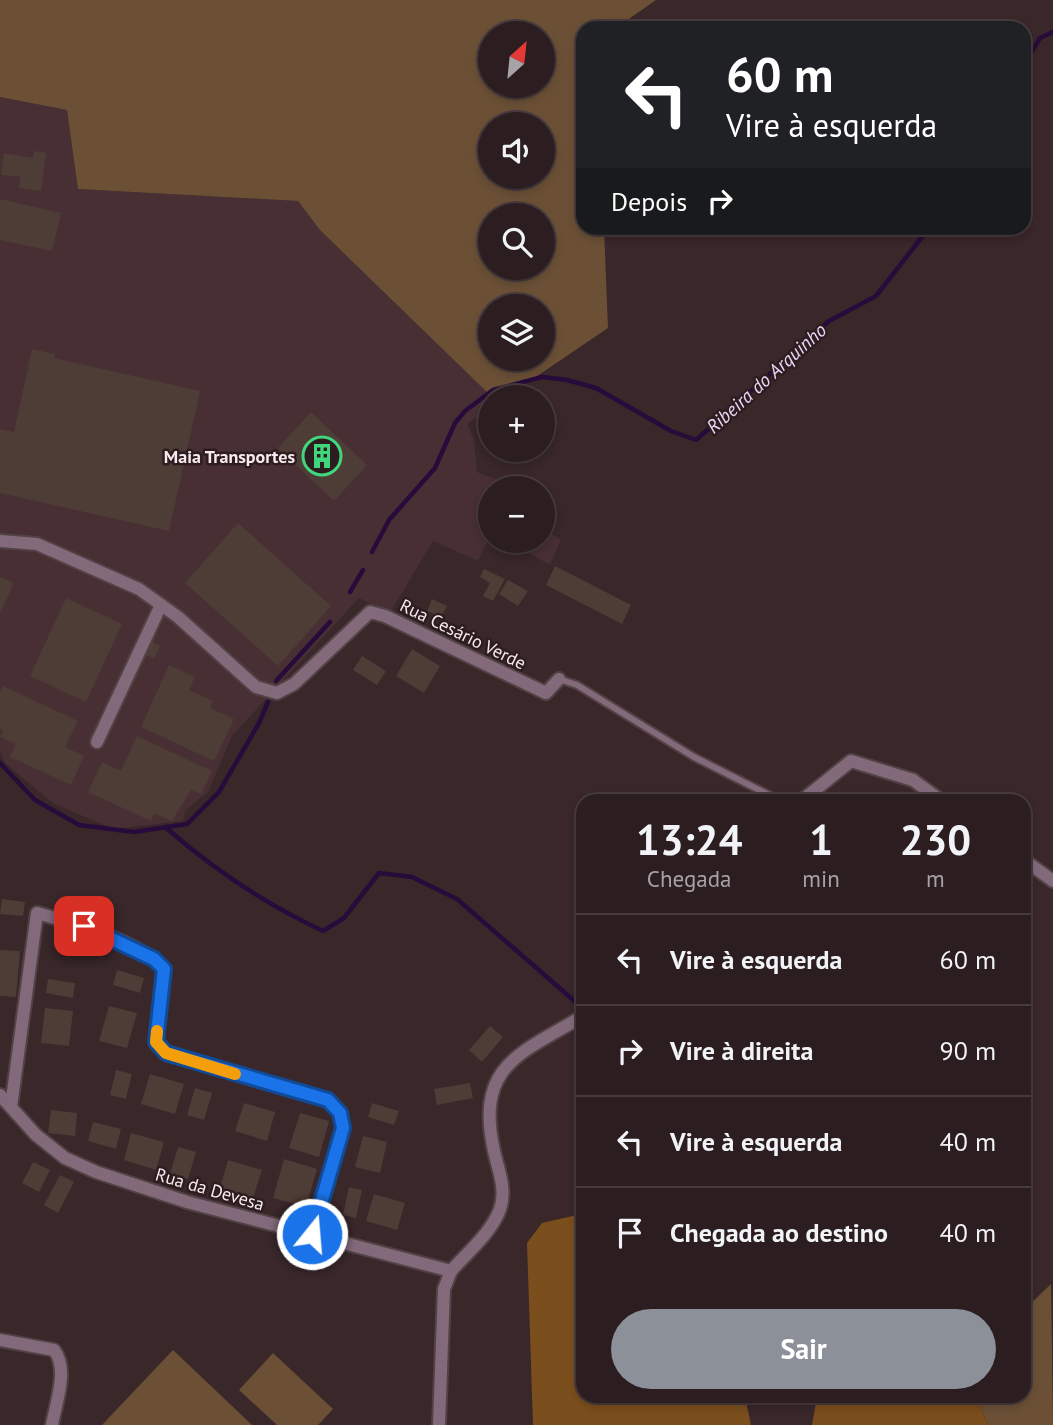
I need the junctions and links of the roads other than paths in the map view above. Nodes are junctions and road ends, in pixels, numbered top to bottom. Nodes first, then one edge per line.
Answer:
1 (0, 541) edge
2 (161, 604) junction
3 (559, 679) joint
4 (97, 742) dead end
5 (767, 794) edge
6 (810, 794) edge
7 (932, 794) edge
8 (1031, 865) edge
9 (1053, 881) edge
10 (576, 1020) edge
11 (0, 1095) edge
12 (11, 1107) junction
13 (312, 1234) junction
14 (451, 1271) junction
15 (0, 1339) edge
16 (52, 1425) edge
17 (439, 1425) edge

1 - 2 street, Rua Cesário Verde
2 - 3 street, Rua Cesário Verde
2 - 4 street
3 - 5 lane
6 - 7 street
8 - 9 street
10 - 14 street
11 - 12 street, Rua da Devesa
12 - 13 street, Rua da Devesa
12 - 13 street
13 - 14 street, Rua da Devesa
14 - 17 street
15 - 16 street

